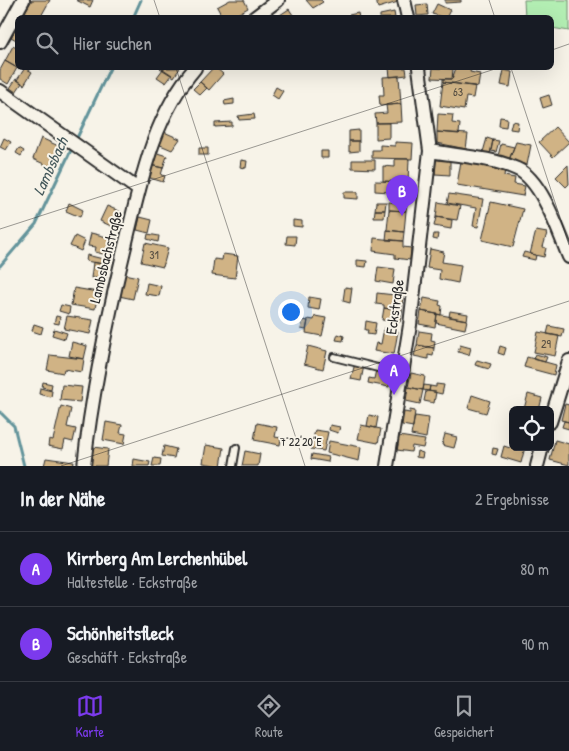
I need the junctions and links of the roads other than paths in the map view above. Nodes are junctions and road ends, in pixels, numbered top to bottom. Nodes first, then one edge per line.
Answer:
1 (23, 0) edge
2 (278, 0) edge
3 (404, 0) edge
4 (258, 15) edge
5 (407, 15) edge
6 (0, 42) edge
7 (193, 70) edge
8 (419, 70) edge
9 (0, 91) edge
10 (430, 151) junction
11 (139, 190) junction
12 (569, 258) edge
13 (334, 357) dead end
14 (569, 361) edge
15 (402, 374) junction
16 (554, 409) edge
17 (236, 448) dead end
18 (541, 451) edge
19 (84, 466) edge
20 (233, 466) edge
21 (387, 466) edge
22 (537, 466) edge

1 - 6 street
2 - 4 street
3 - 5 street
7 - 11 street, Lambsbachstraße
8 - 10 street, Eckstraße
9 - 11 street
10 - 12 street
10 - 15 street, Eckstraße
11 - 19 street, Lambsbachstraße
13 - 15 lane
14 - 16 street
15 - 21 street, Eckstraße
17 - 20 lane
18 - 22 street

